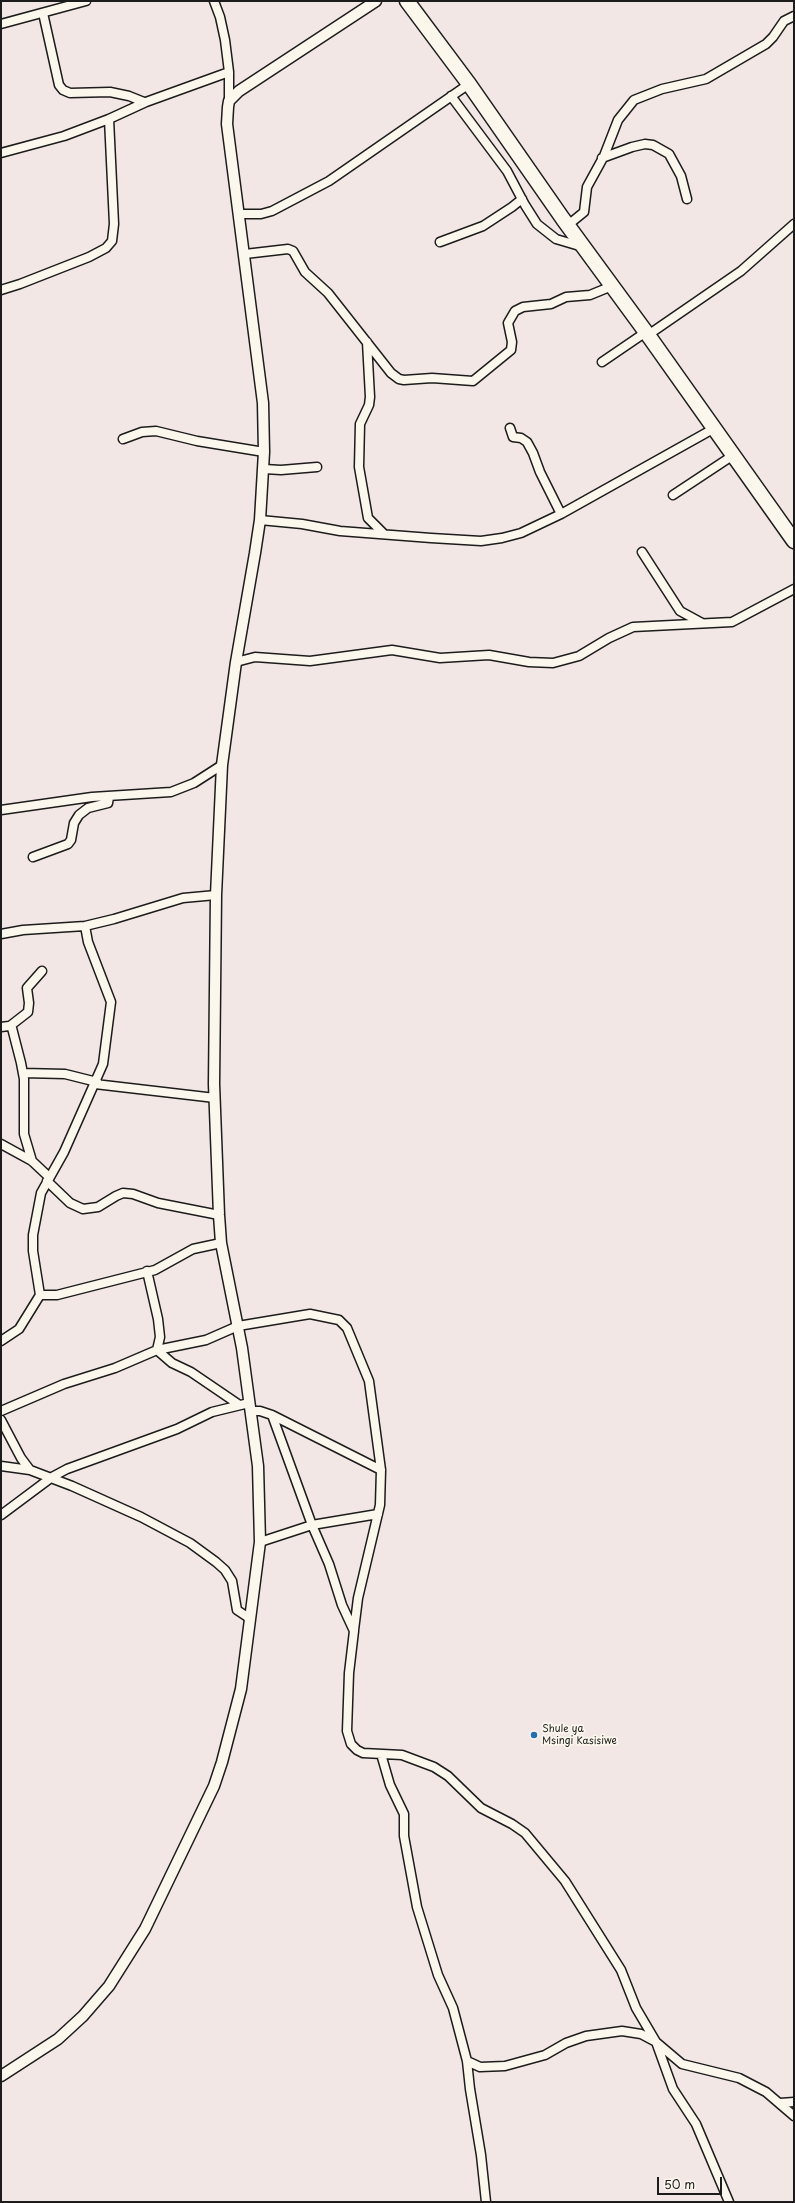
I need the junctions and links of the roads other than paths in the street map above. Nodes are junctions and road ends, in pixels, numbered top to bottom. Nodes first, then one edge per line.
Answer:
1 (86, 1) edge
2 (214, 1) edge
3 (376, 1) edge
4 (407, 1) edge
5 (43, 13) junction
6 (794, 16) edge
7 (1, 24) edge
8 (229, 72) junction
9 (469, 84) junction
10 (452, 96) junction
11 (229, 101) junction
12 (144, 102) junction
13 (109, 119) junction
14 (1, 153) edge
15 (602, 158) junction
16 (522, 199) junction
17 (687, 199) dead end
18 (239, 214) junction
19 (794, 224) edge
20 (568, 225) junction
21 (440, 242) dead end
22 (584, 247) junction
23 (245, 254) junction
24 (612, 286) junction
25 (1, 290) edge
26 (647, 334) junction
27 (367, 342) junction
28 (602, 362) dead end
29 (510, 428) dead end
30 (713, 429) junction
31 (122, 439) dead end
32 (264, 452) junction
33 (732, 456) junction
34 (318, 467) dead end
35 (264, 469) junction
36 (673, 495) dead end
37 (561, 514) junction
38 (260, 520) junction
39 (383, 533) junction
40 (794, 541) edge
41 (642, 552) dead end
42 (794, 589) edge
43 (704, 625) junction
44 (236, 662) junction
45 (222, 765) junction
46 (109, 797) junction
47 (1, 810) edge
48 (33, 857) dead end
49 (216, 895) junction
50 (85, 926) junction
51 (1, 934) edge
52 (42, 971) dead end
53 (10, 1026) junction
54 (1, 1027) edge
55 (23, 1073) junction
56 (96, 1083) junction
57 (215, 1098) junction
58 (1, 1144) edge
59 (32, 1161) junction
60 (48, 1179) junction
61 (219, 1214) junction
62 (221, 1243) junction
63 (146, 1271) junction
64 (40, 1295) junction
65 (238, 1326) junction
66 (1, 1341) edge
67 (157, 1350) junction
68 (238, 1404) junction
69 (250, 1407) junction
70 (1, 1411) edge
71 (272, 1415) junction
72 (1, 1420) edge
73 (1, 1466) edge
74 (30, 1470) junction
75 (381, 1470) junction
76 (52, 1477) junction
77 (378, 1514) junction
78 (1, 1515) edge
79 (312, 1525) junction
80 (260, 1542) junction
81 (249, 1618) junction
82 (354, 1631) junction
83 (381, 1754) junction
84 (656, 2042) junction
85 (467, 2061) junction
86 (1, 2076) edge
87 (780, 2102) junction
88 (794, 2102) edge
89 (794, 2116) edge
90 (486, 2202) edge
91 (729, 2202) edge

1 - 5 street
2 - 8 street
3 - 11 street
4 - 9 highway
5 - 7 street
5 - 12 street
6 - 15 street
8 - 11 street
8 - 12 street
9 - 10 street
9 - 20 highway
10 - 16 street
10 - 18 street
11 - 18 street
12 - 13 street
13 - 14 street
13 - 25 street
15 - 17 street
15 - 20 street
16 - 21 street
16 - 22 street
18 - 23 street
19 - 26 street
20 - 22 highway
22 - 24 highway
23 - 27 street
23 - 32 street
24 - 26 highway
24 - 27 street
26 - 28 street
26 - 30 highway
27 - 39 street
29 - 37 street
30 - 33 highway
30 - 37 street
31 - 32 street
32 - 35 street
33 - 36 street
33 - 40 highway
34 - 35 street
35 - 38 street
37 - 39 street
38 - 39 street
38 - 44 street
41 - 43 street
42 - 43 street
43 - 44 street
44 - 45 street
45 - 46 street
45 - 49 street
46 - 47 street
46 - 48 street
49 - 50 street
49 - 57 street
50 - 51 street
50 - 56 street
52 - 53 street
53 - 54 street
53 - 55 street
55 - 56 street
55 - 59 street
56 - 57 street
56 - 60 street
57 - 61 street
58 - 59 street
59 - 60 street
60 - 61 street
60 - 64 street
61 - 62 street
62 - 63 street
62 - 65 street
63 - 64 street
63 - 67 street
64 - 66 street
65 - 67 street
65 - 69 street
65 - 75 street
67 - 68 street
67 - 70 street
68 - 69 street
68 - 76 street
69 - 71 street
69 - 80 street
71 - 75 street
71 - 79 street
72 - 74 street
73 - 74 street
74 - 76 street
75 - 77 street
76 - 78 street
76 - 81 street
77 - 79 street
77 - 82 street
79 - 80 street
79 - 82 street
80 - 81 street
81 - 86 street
82 - 83 street
83 - 84 street
83 - 85 street
84 - 85 street
84 - 87 street
84 - 91 street
85 - 90 street
87 - 88 street
87 - 89 street

